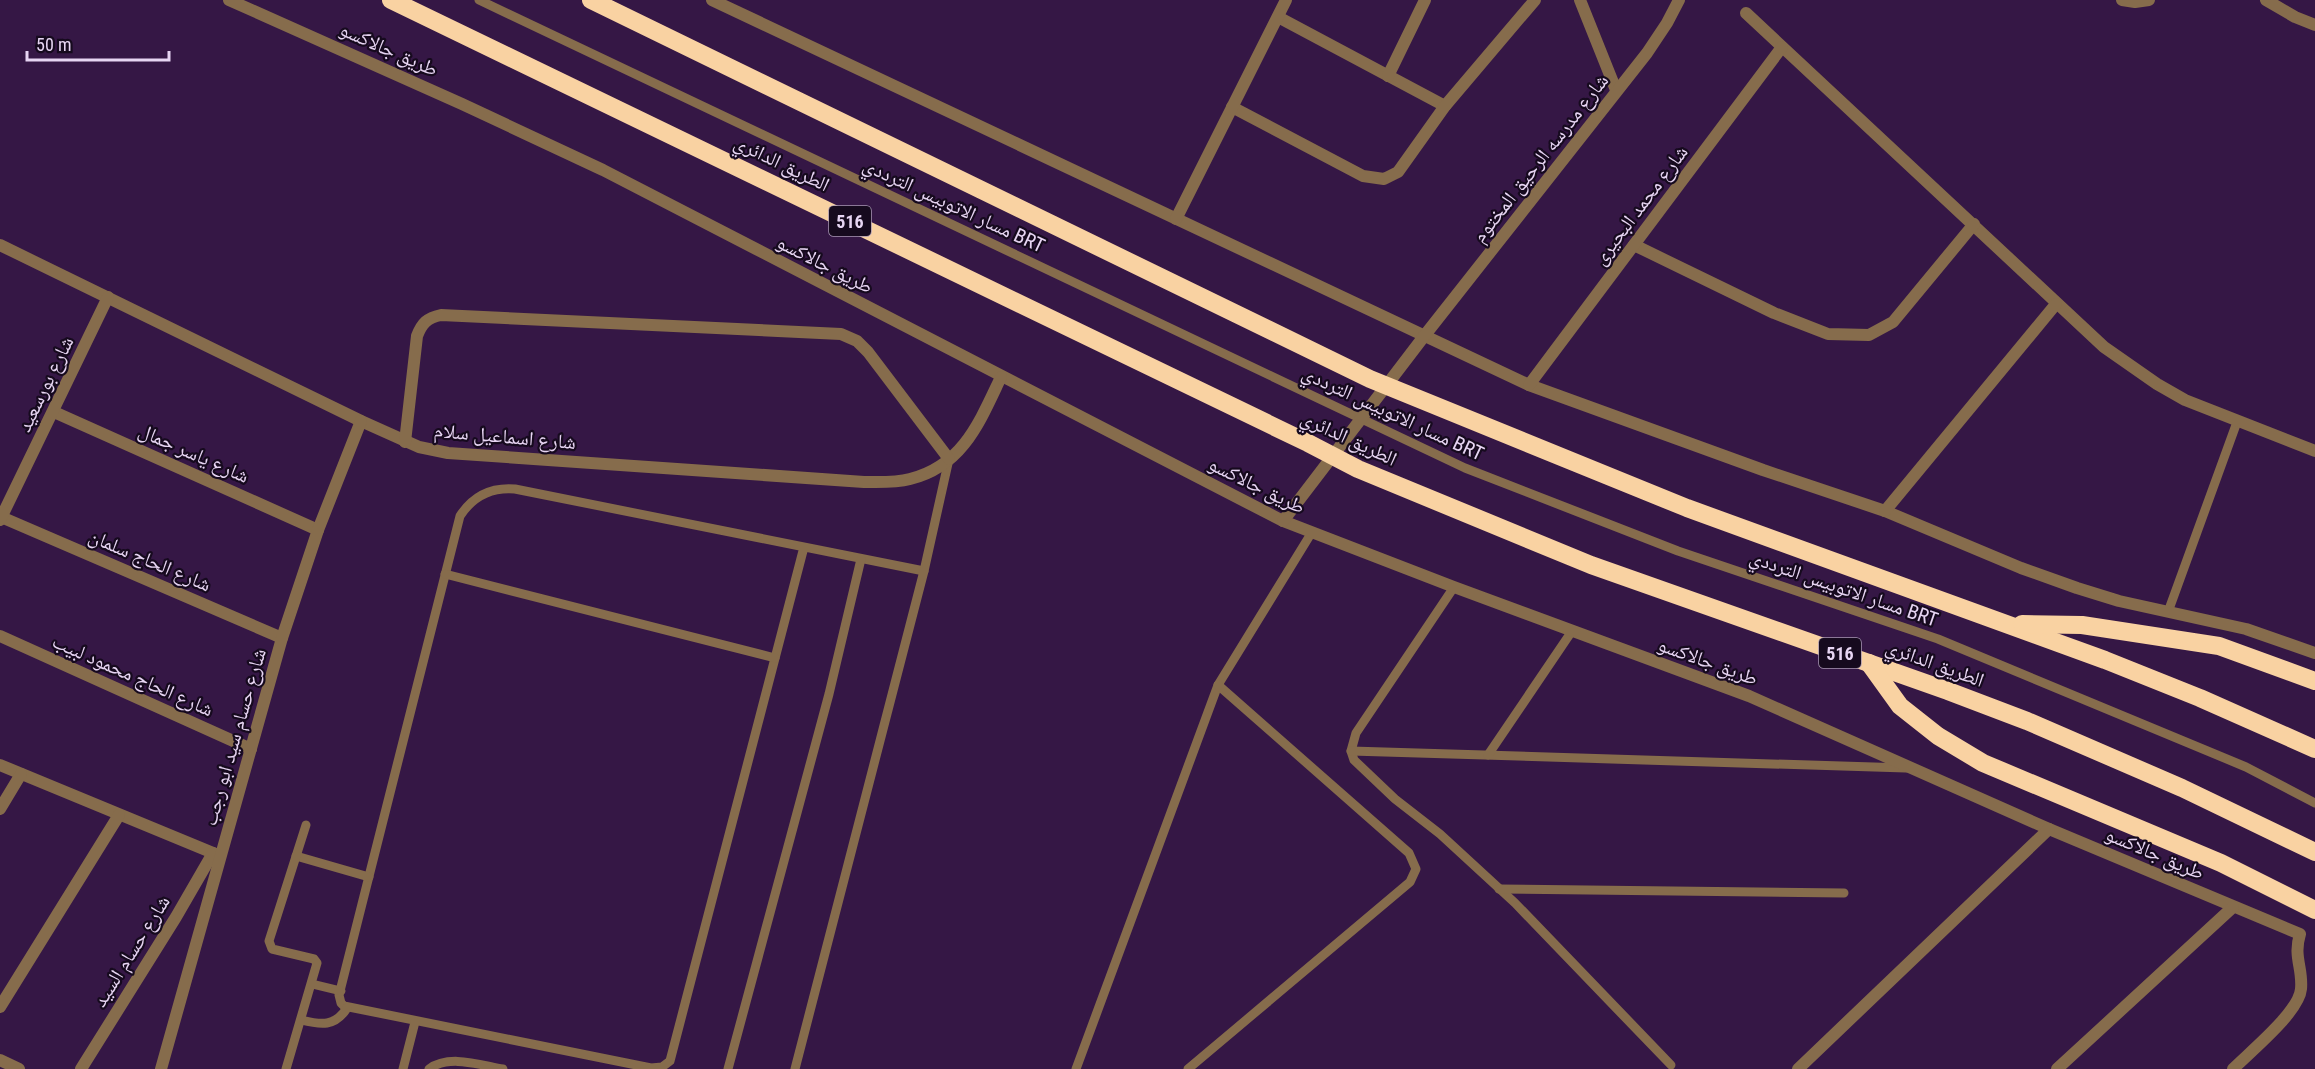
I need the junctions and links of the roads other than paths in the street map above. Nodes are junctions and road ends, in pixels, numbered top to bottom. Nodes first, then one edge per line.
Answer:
1 (229, 0) edge
2 (391, 0) edge
3 (479, 0) edge
4 (591, 0) edge
5 (712, 0) edge
6 (1286, 0) edge
7 (1425, 0) edge
8 (1535, 0) edge
9 (1580, 0) edge
10 (1679, 0) edge
11 (2122, 0) edge
12 (2149, 0) edge
13 (2266, 0) edge
14 (1746, 14) dead end
15 (1278, 17) junction
16 (2315, 25) edge
17 (1782, 47) junction
18 (1388, 76) junction
19 (1616, 90) junction
20 (1445, 106) junction
21 (1232, 107) junction
22 (1176, 219) junction
23 (1974, 224) junction
24 (0, 245) edge
25 (1634, 245) junction
26 (108, 297) junction
27 (2056, 304) junction
28 (1425, 335) junction
29 (1001, 377) junction
30 (1529, 386) junction
31 (54, 412) junction
32 (361, 421) junction
33 (2237, 422) junction
34 (405, 442) junction
35 (2315, 451) edge
36 (949, 459) junction
37 (1885, 511) junction
38 (1, 518) edge
39 (1283, 521) junction
40 (318, 530) junction
41 (1312, 532) junction
42 (804, 547) junction
43 (861, 559) junction
44 (924, 571) junction
45 (446, 574) junction
46 (1454, 587) junction
47 (2168, 612) junction
48 (2010, 624) junction
49 (1572, 631) junction
50 (0, 636) edge
51 (282, 638) junction
52 (2315, 653) edge
53 (775, 658) junction
54 (1869, 663) junction
55 (2315, 681) edge
56 (1218, 685) junction
57 (251, 749) junction
58 (2315, 749) edge
59 (1351, 751) junction
60 (1488, 755) junction
61 (0, 765) edge
62 (1914, 768) junction
63 (21, 774) junction
64 (2315, 803) edge
65 (0, 809) edge
66 (119, 815) junction
67 (306, 825) dead end
68 (2049, 829) junction
69 (2315, 852) edge
70 (216, 854) junction
71 (296, 856) junction
72 (369, 877) junction
73 (1499, 889) junction
74 (1844, 893) dead end
75 (2233, 907) junction
76 (2315, 910) edge
77 (312, 984) junction
78 (340, 991) junction
79 (0, 1007) edge
80 (347, 1008) junction
81 (301, 1020) junction
82 (415, 1022) junction
83 (0, 1060) edge
84 (1671, 1065) dead end
85 (20, 1069) edge
86 (81, 1069) edge
87 (161, 1069) edge
88 (286, 1069) edge
89 (403, 1069) edge
90 (429, 1069) edge
91 (503, 1069) edge
92 (728, 1069) edge
93 (795, 1069) edge
94 (1076, 1069) edge
95 (1188, 1069) edge
96 (1798, 1069) edge
97 (2057, 1069) edge
98 (2233, 1069) edge

1 - 29 street, طريق جالاكسو
2 - 54 highway, الطريق الدائري / 516
3 - 64 lane, مسار الاتوبيس الترددي BRT
4 - 48 highway
5 - 22 street
6 - 15 street
7 - 18 street
8 - 20 street
9 - 19 street
10 - 19 street, شارع مدرسه الرحيق المختوم
11 - 12 street
13 - 16 street
14 - 17 street
15 - 18 street
15 - 21 street
17 - 23 street
17 - 25 street, شارع محمد البحيرى
18 - 20 street
19 - 28 street, شارع مدرسه الرحيق المختوم
20 - 21 street
21 - 22 street
22 - 28 street
23 - 25 street
23 - 27 street
24 - 26 street, شارع اسماعيل سلام
25 - 30 street, شارع محمد البحيرى
26 - 31 street, شارع بورسعيد
26 - 32 street, شارع اسماعيل سلام
27 - 33 street
27 - 37 street
28 - 30 street
28 - 39 street, شارع مدرسه الرحيق المختوم
29 - 36 street, شارع اسماعيل سلام
29 - 39 street, طريق جالاكسو
30 - 37 street
31 - 38 street, شارع بورسعيد
31 - 40 street, شارع ياسر جمال
32 - 34 street, شارع اسماعيل سلام
32 - 40 street, شارع حسام سيد ابو رجب
33 - 35 street
33 - 47 lane
34 - 36 street, شارع اسماعيل سلام
34 - 36 street
36 - 44 lane
37 - 47 street
38 - 51 street, شارع الحاج سلمان
39 - 41 street, طريق جالاكسو
40 - 51 street, شارع حسام سيد ابو رجب
41 - 46 street, طريق جالاكسو
41 - 56 lane
42 - 43 lane
42 - 45 lane
42 - 53 lane
43 - 44 lane
43 - 92 lane
44 - 93 lane
45 - 53 lane
45 - 72 lane
46 - 49 street, طريق جالاكسو
46 - 59 lane
47 - 52 street
48 - 55 highway
48 - 58 highway
49 - 60 lane
49 - 62 street, طريق جالاكسو
50 - 57 street, شارع الحاج محمود لبيب
51 - 57 street, شارع حسام سيد ابو رجب
53 - 82 lane
54 - 69 highway, الطريق الدائري / 516
54 - 76 highway
56 - 94 lane
56 - 95 lane
57 - 70 street, شارع حسام سيد ابو رجب
59 - 60 lane
59 - 73 lane
60 - 62 lane
61 - 63 street
62 - 68 street, طريق جالاكسو
63 - 65 street
63 - 66 street
66 - 70 street
66 - 79 street
67 - 71 lane
68 - 75 street, طريق جالاكسو
68 - 96 street
70 - 86 street, شارع حسام السيد
70 - 87 street, شارع حسام سيد ابو رجب
71 - 72 lane
71 - 77 lane
72 - 78 lane
73 - 74 lane
73 - 84 lane
75 - 97 street
75 - 98 street, طريق جالاكسو
77 - 78 lane
77 - 81 lane
78 - 80 lane
80 - 81 lane
80 - 82 lane
81 - 88 lane
82 - 89 lane
83 - 85 street
90 - 91 lane

